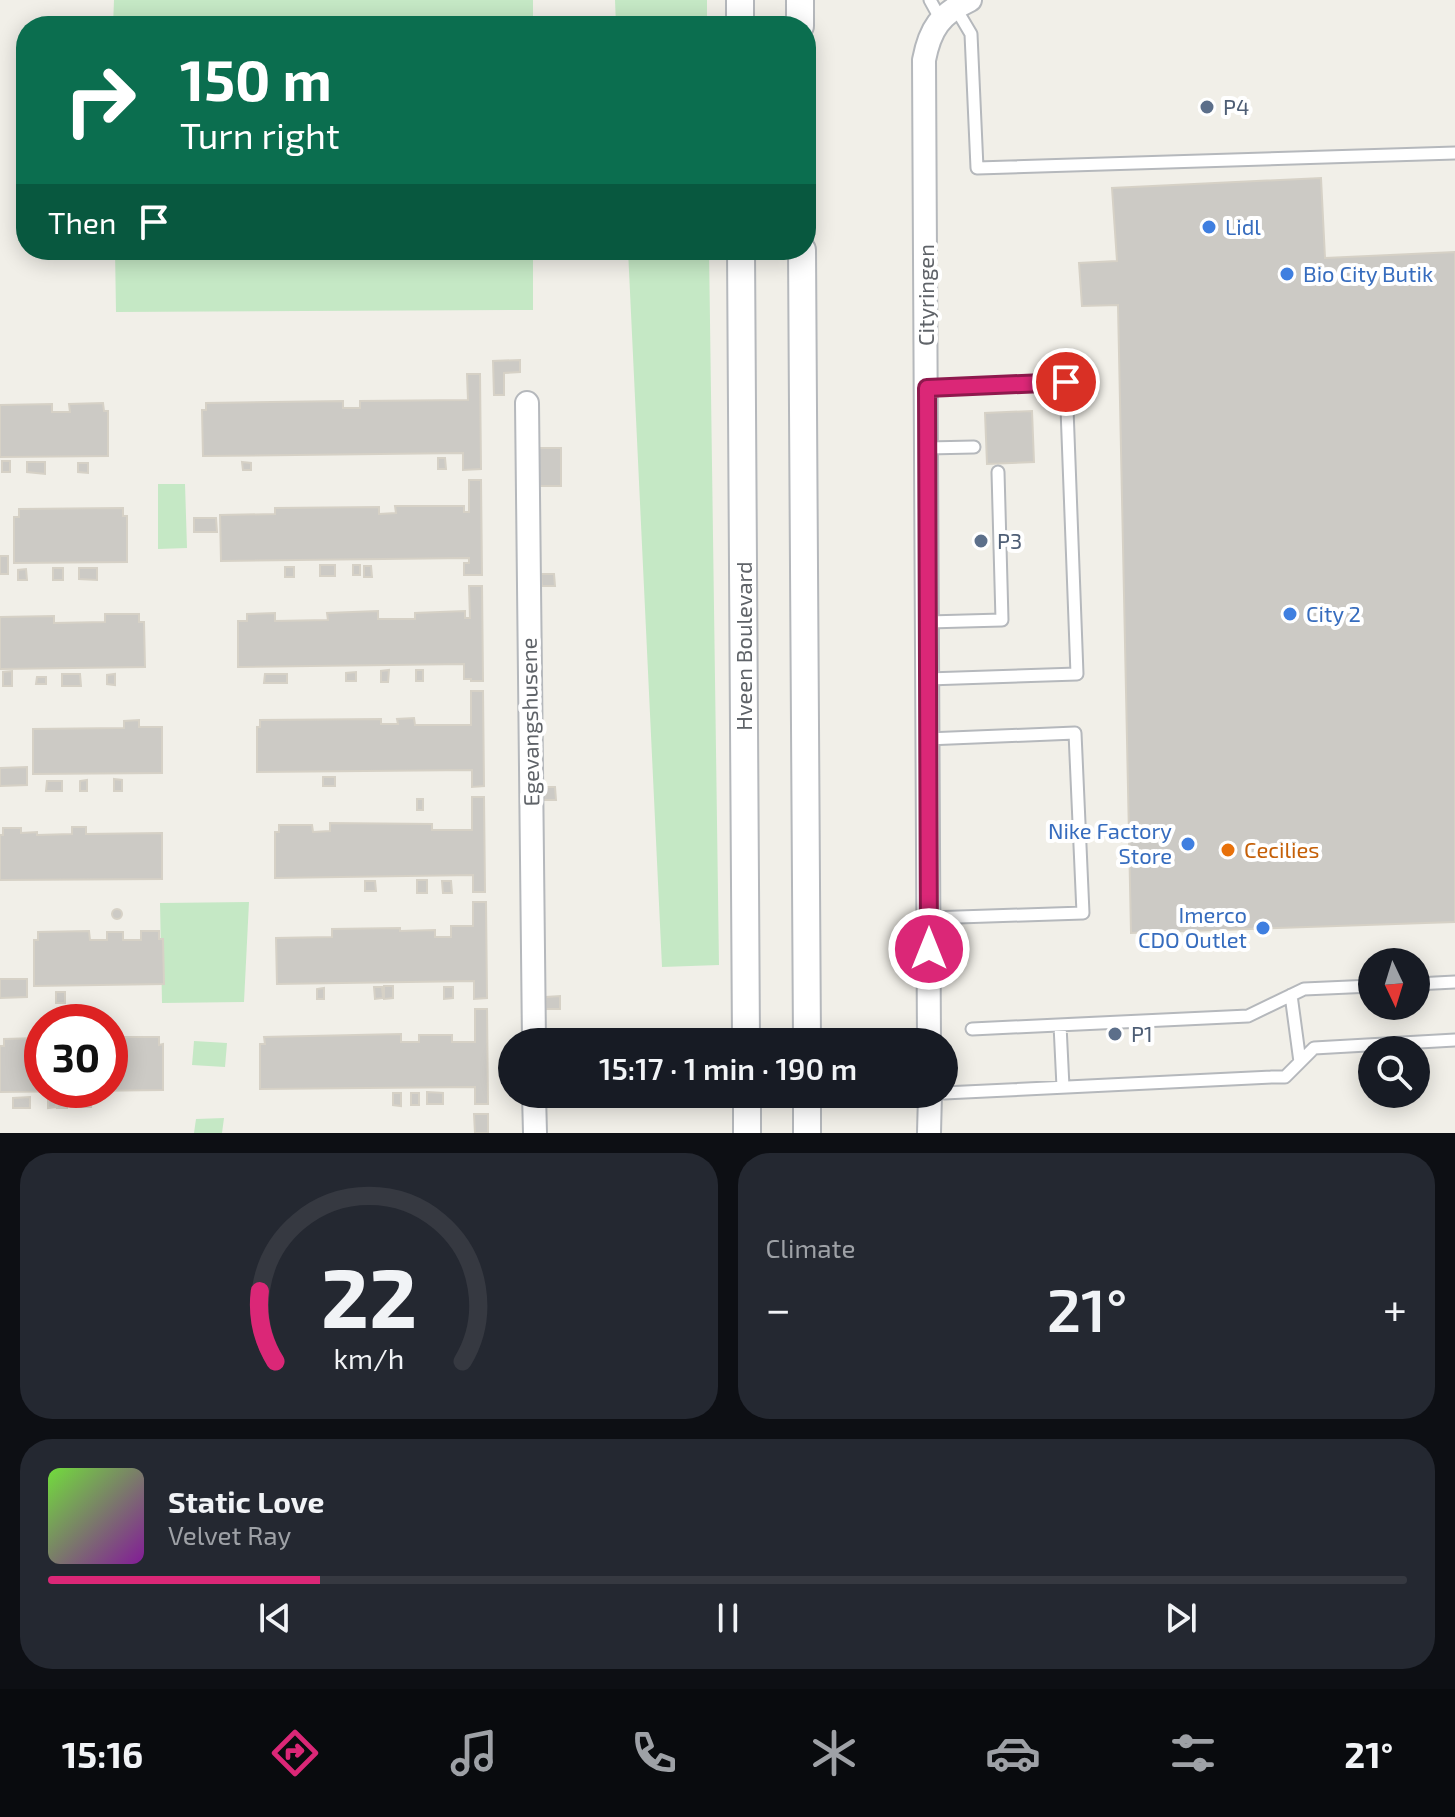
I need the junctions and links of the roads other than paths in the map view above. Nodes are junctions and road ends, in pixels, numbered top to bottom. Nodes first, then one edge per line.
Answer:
1 (930, 0) edge
2 (955, 9) edge
3 (1455, 153) edge
4 (741, 260) edge
5 (802, 260) edge
6 (927, 388) junction
7 (527, 403) dead end
8 (974, 447) dead end
9 (927, 448) junction
10 (998, 472) dead end
11 (928, 622) junction
12 (928, 679) junction
13 (927, 739) junction
14 (929, 918) junction
15 (1455, 982) edge
16 (1430, 983) edge
17 (1358, 987) edge
18 (1291, 995) junction
19 (1060, 1025) junction
20 (534, 1028) edge
21 (746, 1028) edge
22 (807, 1028) edge
23 (929, 1028) edge
24 (972, 1029) dead end
25 (1455, 1040) edge
26 (1300, 1062) junction
27 (1063, 1087) junction
28 (958, 1092) edge
29 (534, 1108) edge
30 (747, 1108) edge
31 (807, 1108) edge
32 (930, 1108) edge
33 (535, 1133) edge
34 (747, 1133) edge
35 (807, 1133) edge
36 (929, 1133) edge

1 - 2 lane
2 - 3 lane
2 - 6 street, Cityringen
4 - 21 street, Hveen Boulevard
5 - 22 street
6 - 9 street, Cityringen
6 - 12 lane
7 - 20 street, Egevangshusene
8 - 9 lane
9 - 11 street, Cityringen
10 - 11 lane
11 - 12 street, Cityringen
12 - 13 street, Cityringen
13 - 14 street, Cityringen
13 - 14 lane
14 - 23 street, Cityringen
15 - 16 lane
17 - 18 lane
18 - 19 lane
18 - 26 lane
19 - 24 lane
19 - 27 lane
25 - 26 lane
26 - 27 lane
27 - 28 lane
29 - 33 street
30 - 34 street
31 - 35 street
32 - 36 street

